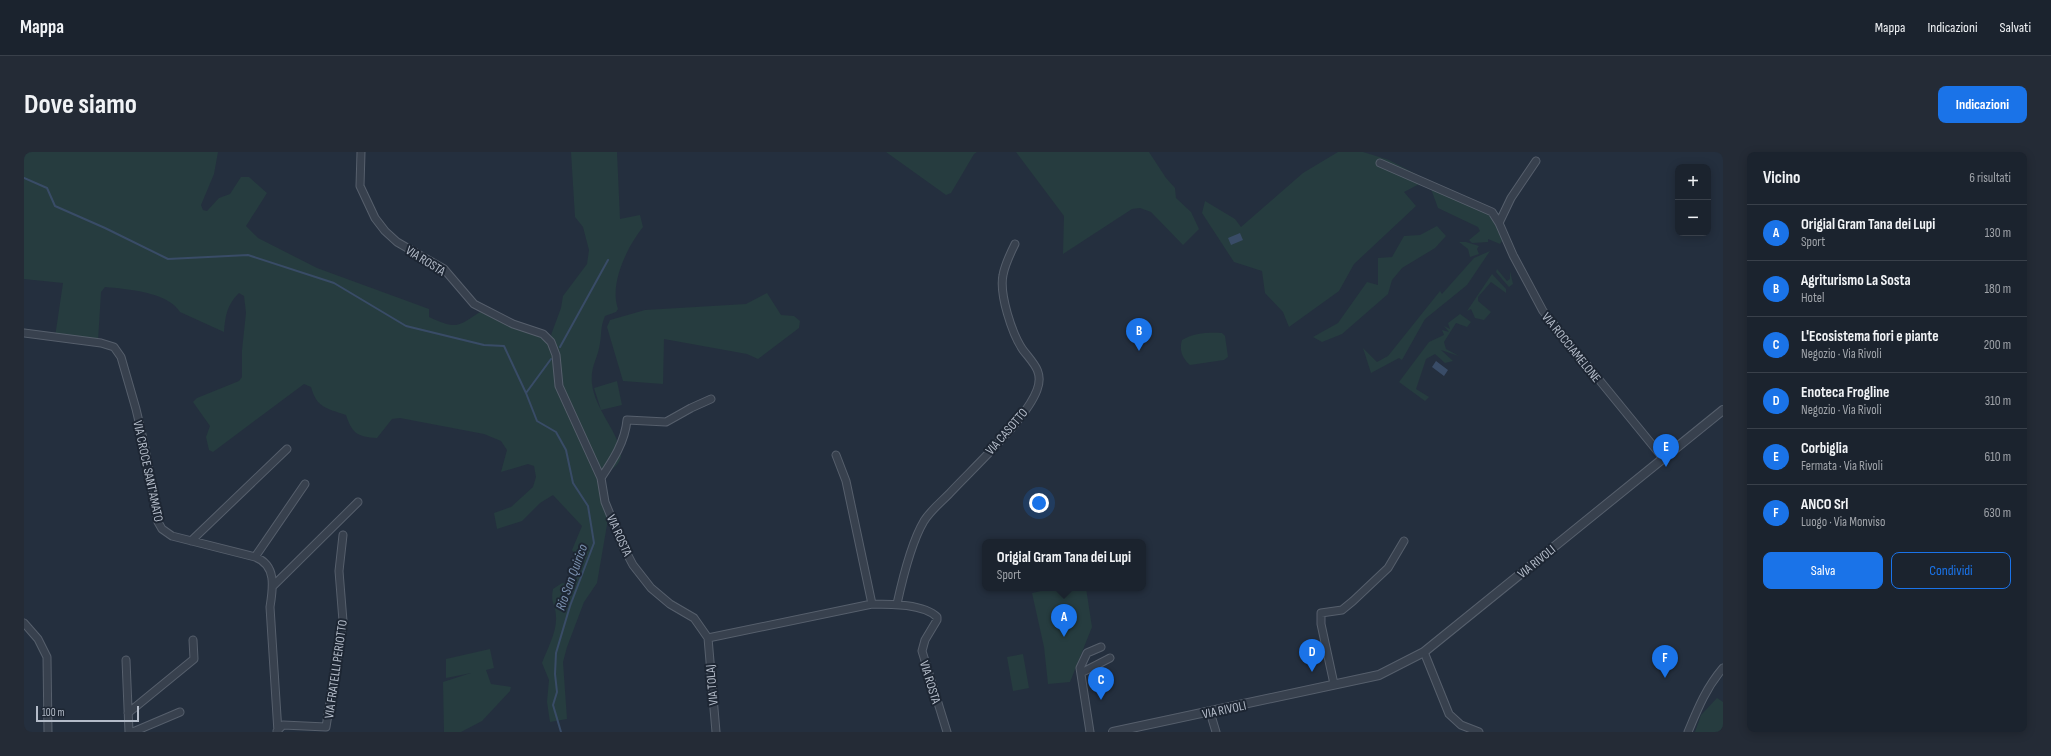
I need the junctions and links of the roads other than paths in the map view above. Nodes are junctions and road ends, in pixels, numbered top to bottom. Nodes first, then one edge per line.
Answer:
1 (361, 152) edge
2 (1536, 161) dead end
3 (1380, 163) dead end
4 (1500, 223) junction
5 (1015, 244) dead end
6 (24, 333) edge
7 (711, 399) dead end
8 (1723, 410) edge
9 (287, 450) dead end
10 (836, 455) dead end
11 (1663, 458) junction
12 (601, 478) junction
13 (305, 484) dead end
14 (358, 502) dead end
15 (343, 535) dead end
16 (191, 541) junction
17 (1404, 541) dead end
18 (255, 557) junction
19 (273, 586) junction
20 (872, 604) junction
21 (897, 604) junction
22 (24, 623) edge
23 (708, 638) junction
24 (193, 640) dead end
25 (1101, 647) dead end
26 (1424, 652) junction
27 (1110, 658) dead end
28 (126, 660) dead end
29 (1723, 668) edge
30 (1081, 673) junction
31 (1334, 684) junction
32 (180, 712) dead end
33 (1210, 712) junction
34 (128, 713) junction
35 (277, 731) edge
36 (48, 732) edge
37 (129, 732) edge
38 (133, 732) edge
39 (716, 732) edge
40 (947, 732) edge
41 (1090, 732) edge
42 (1113, 732) edge
43 (1216, 732) edge
44 (1479, 732) edge
45 (1688, 732) edge

1 - 12 street, VIA ROSTA
2 - 4 street
3 - 4 street, VIA ROCCIAMELONE
4 - 11 street, VIA ROCCIAMELONE
5 - 21 street, VIA CASOTTO
6 - 16 street, VIA CROCE SANT'AMATO
7 - 12 street
8 - 11 street, VIA RIVOLI
9 - 16 street
10 - 20 street
11 - 26 street, VIA RIVOLI
12 - 23 street, VIA ROSTA
13 - 18 street
14 - 19 street
15 - 35 street, VIA FRATELLI PERIOTTO
16 - 18 street, VIA CROCE SANT'AMATO
17 - 31 street
18 - 19 street, VIA CROCE SANT'AMATO
19 - 35 street, VIA CROCE SANT'AMATO
20 - 21 street, VIA ROSTA
20 - 23 street, VIA ROSTA
21 - 40 street, VIA ROSTA
22 - 36 street
23 - 39 street, VIA TOLAJ
24 - 34 street
25 - 30 street
26 - 31 street, VIA RIVOLI
26 - 44 street
27 - 30 street
28 - 34 street
29 - 45 street
30 - 41 street
31 - 33 street, VIA RIVOLI
32 - 38 street
33 - 42 street, VIA RIVOLI
33 - 43 street
34 - 37 street

